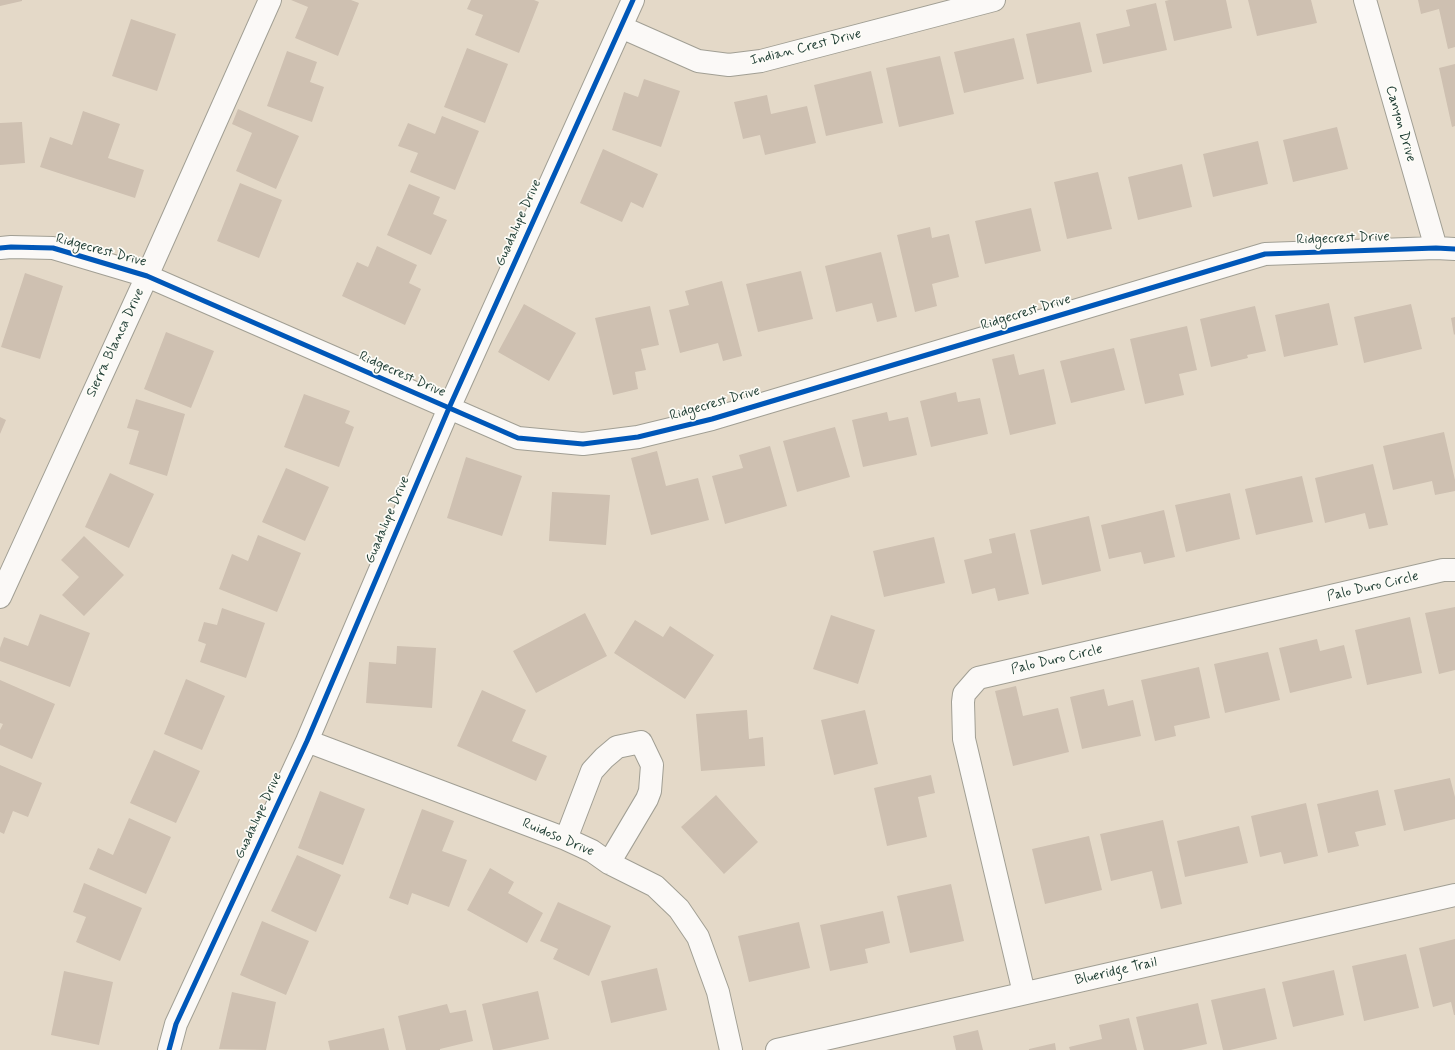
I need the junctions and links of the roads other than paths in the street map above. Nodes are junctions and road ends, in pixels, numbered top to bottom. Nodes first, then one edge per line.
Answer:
1 (270, 0) edge
2 (633, 0) edge
3 (994, 0) edge
4 (1365, 0) edge
5 (621, 27) junction
6 (0, 248) edge
7 (1445, 248) edge
8 (147, 276) junction
9 (449, 408) junction
10 (1455, 570) edge
11 (0, 597) edge
12 (307, 742) junction
13 (566, 839) junction
14 (609, 863) junction
15 (1455, 895) edge
16 (1024, 993) junction
17 (170, 1050) edge
18 (731, 1050) edge
19 (777, 1050) edge

1 - 8 street, Sierra Blanca Drive
2 - 5 street, Guadalupe Drive
3 - 5 street, Indian Crest Drive
4 - 7 street, Canyon Drive
5 - 9 street, Guadalupe Drive
6 - 8 street, Ridgecrest Drive
7 - 9 street, Ridgecrest Drive
8 - 9 street, Ridgecrest Drive
8 - 11 street, Sierra Blanca Drive
9 - 12 street, Guadalupe Drive
10 - 16 street, Palo Duro Circle
12 - 13 street, Ruidoso Drive
12 - 17 street, Guadalupe Drive
13 - 14 street, Ruidoso Drive
13 - 14 street
14 - 18 street, Ruidoso Drive
15 - 16 street, Blueridge Trail
16 - 19 street, Blueridge Trail

